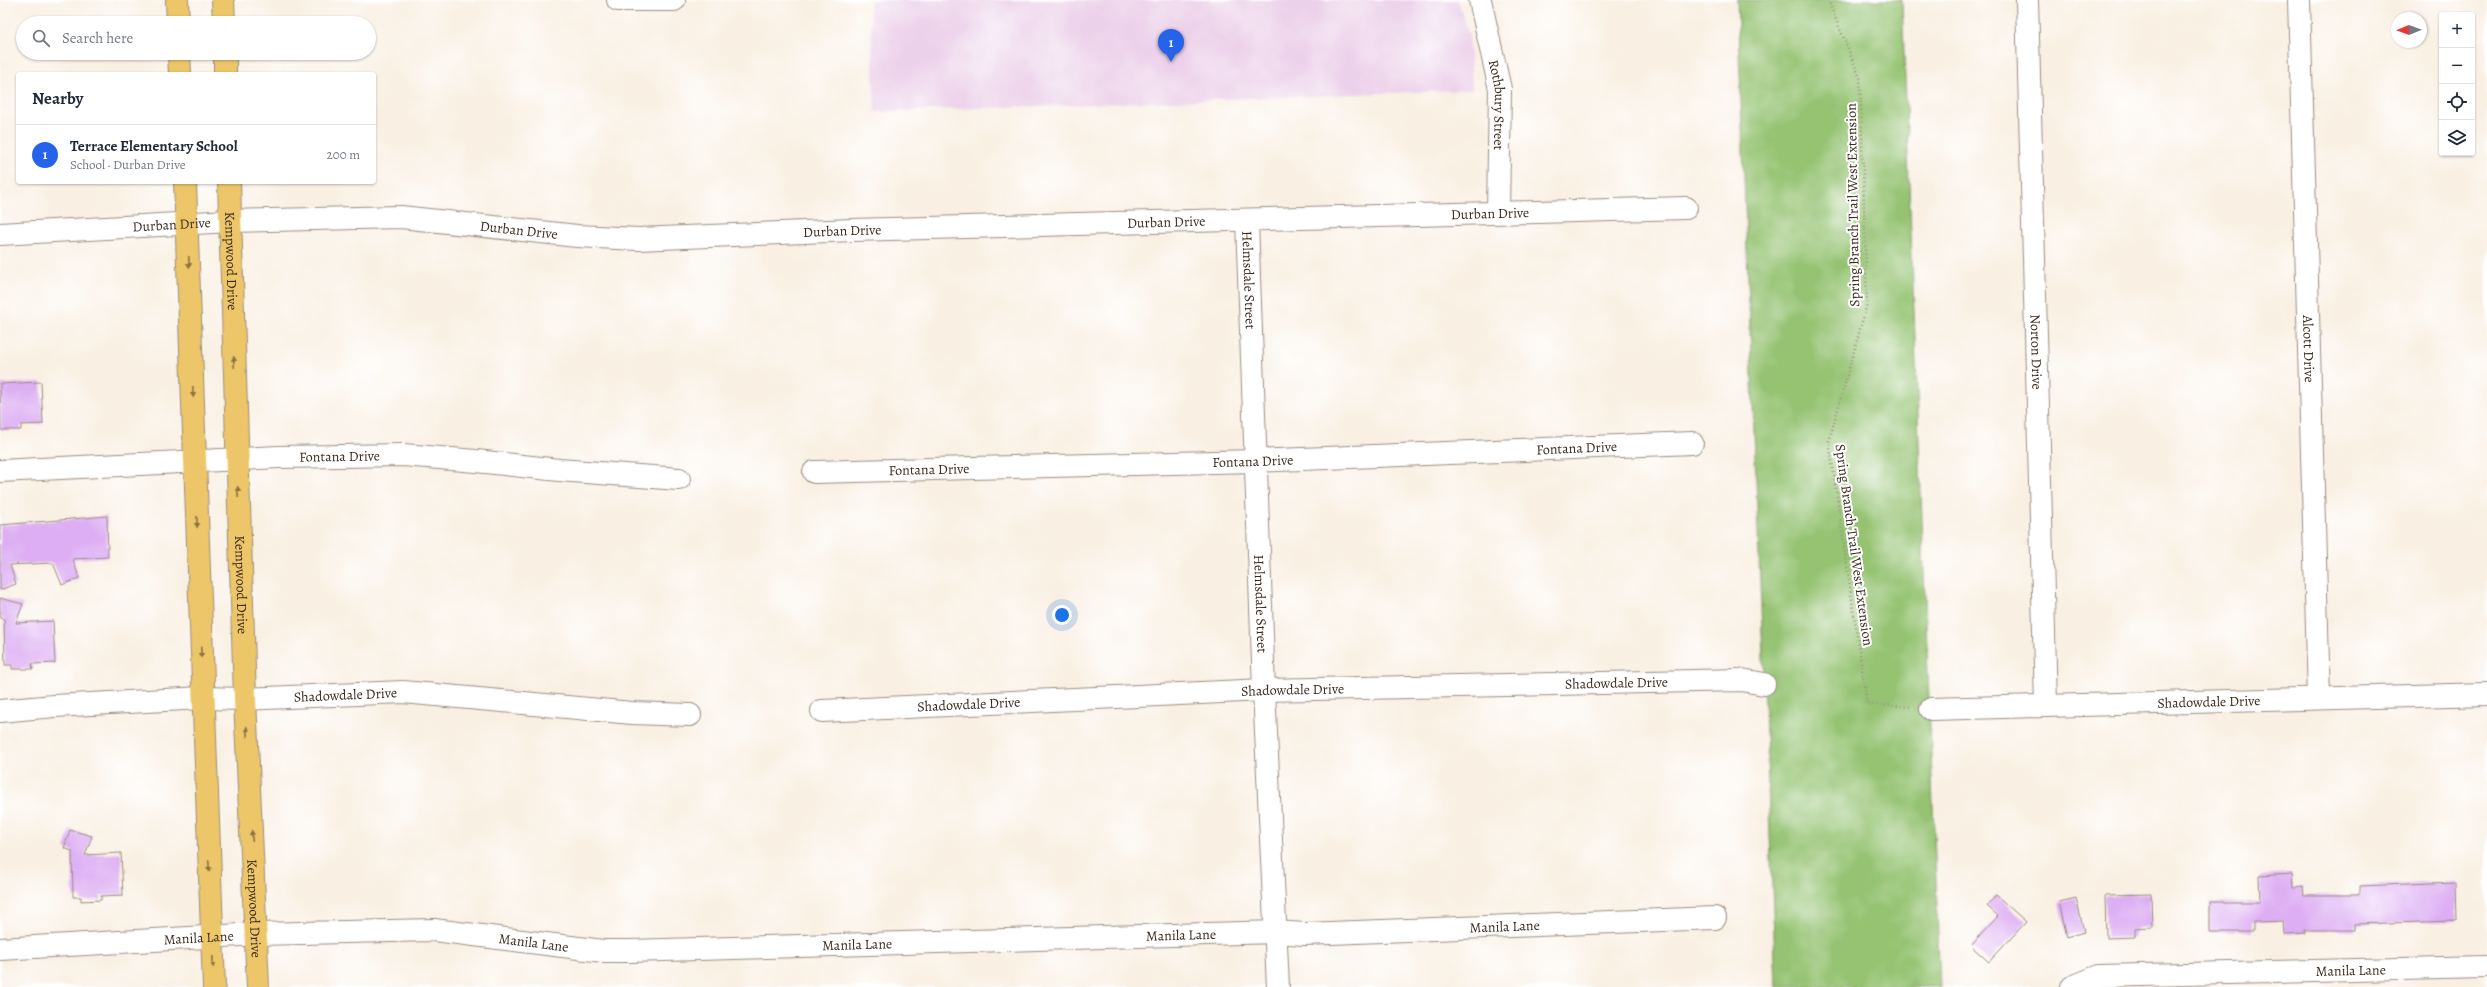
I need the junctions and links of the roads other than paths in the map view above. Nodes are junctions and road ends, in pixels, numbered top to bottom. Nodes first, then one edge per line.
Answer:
1 (177, 0) edge
2 (223, 0) edge
3 (618, 0) edge
4 (674, 0) edge
5 (1480, 0) edge
6 (2027, 0) edge
7 (2299, 0) edge
8 (178, 16) edge
9 (224, 16) edge
10 (179, 60) edge
11 (224, 60) edge
12 (180, 72) edge
13 (225, 72) edge
14 (185, 184) edge
15 (229, 184) edge
16 (1686, 208) dead end
17 (1498, 212) junction
18 (230, 221) junction
19 (1247, 221) junction
20 (187, 223) junction
21 (0, 234) edge
22 (1692, 443) dead end
23 (237, 460) junction
24 (1255, 461) junction
25 (195, 462) junction
26 (0, 471) edge
27 (814, 472) dead end
28 (678, 479) dead end
29 (1764, 684) dead end
30 (1264, 690) junction
31 (2487, 694) edge
32 (202, 698) junction
33 (2319, 698) junction
34 (245, 699) junction
35 (2046, 705) junction
36 (1931, 708) road end
37 (0, 711) edge
38 (822, 711) dead end
39 (690, 715) dead end
40 (1715, 918) dead end
41 (1276, 932) junction
42 (257, 934) junction
43 (212, 937) junction
44 (0, 949) edge
45 (2487, 967) edge
46 (2325, 978) edge
47 (214, 987) edge
48 (258, 987) edge
49 (1278, 987) edge
50 (2072, 987) edge

1 - 8 main road
2 - 9 main road
3 - 4 street
5 - 17 street, Rothbury Street
6 - 35 street, Norton Drive
7 - 33 street, Alcott Drive
10 - 12 main road
11 - 13 main road
14 - 20 main road
15 - 18 main road, Kempwood Drive
16 - 17 street, Durban Drive
17 - 19 street, Durban Drive
18 - 19 street, Durban Drive
18 - 20 street, Durban Drive
23 -> 18 main road, Kempwood Drive
19 - 24 street, Helmsdale Street
20 - 21 street, Durban Drive
20 -> 25 main road
22 - 24 street, Fontana Drive
23 - 25 street, Fontana Drive
23 - 28 street, Fontana Drive
34 -> 23 main road, Kempwood Drive
24 - 27 street, Fontana Drive
24 - 30 street, Helmsdale Street
25 - 26 street, Fontana Drive
25 -> 32 main road
29 - 30 street, Shadowdale Drive
30 - 38 street, Shadowdale Drive
30 - 41 street, Helmsdale Street
31 - 33 street, Shadowdale Drive
32 - 34 street, Shadowdale Drive
32 - 37 street, Shadowdale Drive
32 -> 43 main road
33 - 35 street, Shadowdale Drive
34 - 39 street, Shadowdale Drive
42 -> 34 main road, Kempwood Drive
35 - 36 street, Shadowdale Drive
40 - 41 street, Manila Lane
41 - 42 street, Manila Lane
41 - 49 street, Helmsdale Street
42 - 43 street, Manila Lane
42 - 48 main road, Kempwood Drive
43 - 44 street, Manila Lane
43 -> 47 main road
45 - 46 street, Manila Lane
46 - 50 street, Manila Lane

